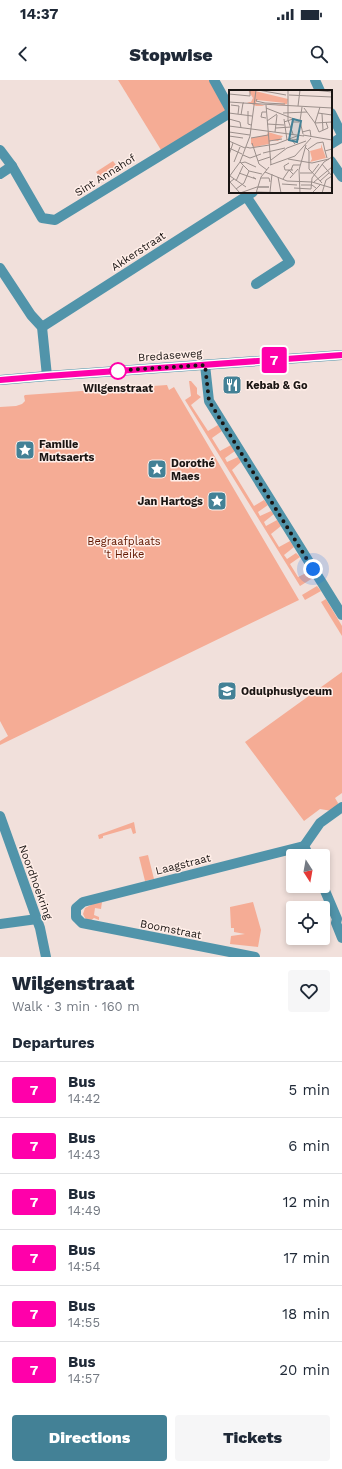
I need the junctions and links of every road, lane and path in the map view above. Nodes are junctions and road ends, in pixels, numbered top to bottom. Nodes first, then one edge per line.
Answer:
1 (214, 80) edge
2 (315, 80) edge
3 (320, 90) edge
4 (229, 107) edge
5 (229, 113) edge
6 (332, 115) edge
7 (342, 136) edge
8 (332, 143) edge
9 (0, 150) edge
10 (332, 163) edge
11 (12, 166) junction
12 (0, 174) edge
13 (342, 177) edge
14 (250, 194) edge
15 (0, 268) edge
16 (256, 284) dead end
17 (42, 327) junction
18 (342, 355) edge
19 (205, 365) junction
20 (47, 376) junction
21 (0, 380) edge
22 (342, 615) edge
23 (342, 807) edge
24 (0, 816) edge
25 (304, 846) junction
26 (306, 849) edge
27 (325, 893) edge
28 (37, 919) junction
29 (82, 923) joint
30 (0, 924) edge
31 (342, 938) edge
32 (46, 957) edge
33 (255, 957) edge

1 - 4 street
2 - 3 street
5 - 11 street, Sint Annahof
6 - 7 street
7 - 8 street
9 - 11 street, Sint Annahof
10 - 13 street
11 - 12 street
14 - 16 street, Akkerstraat
14 - 17 street, Akkerstraat
15 - 17 street
17 - 20 street
18 - 19 street, Bredaseweg
19 - 20 street, Bredaseweg
19 - 22 street
20 - 21 street, Bredaseweg
23 - 25 street
24 - 28 street, Noordhoekring
25 - 26 street
25 - 29 street, Laagstraat
27 - 31 street
28 - 30 street
28 - 32 street, Noordhoekring
29 - 33 street, Boomstraat

